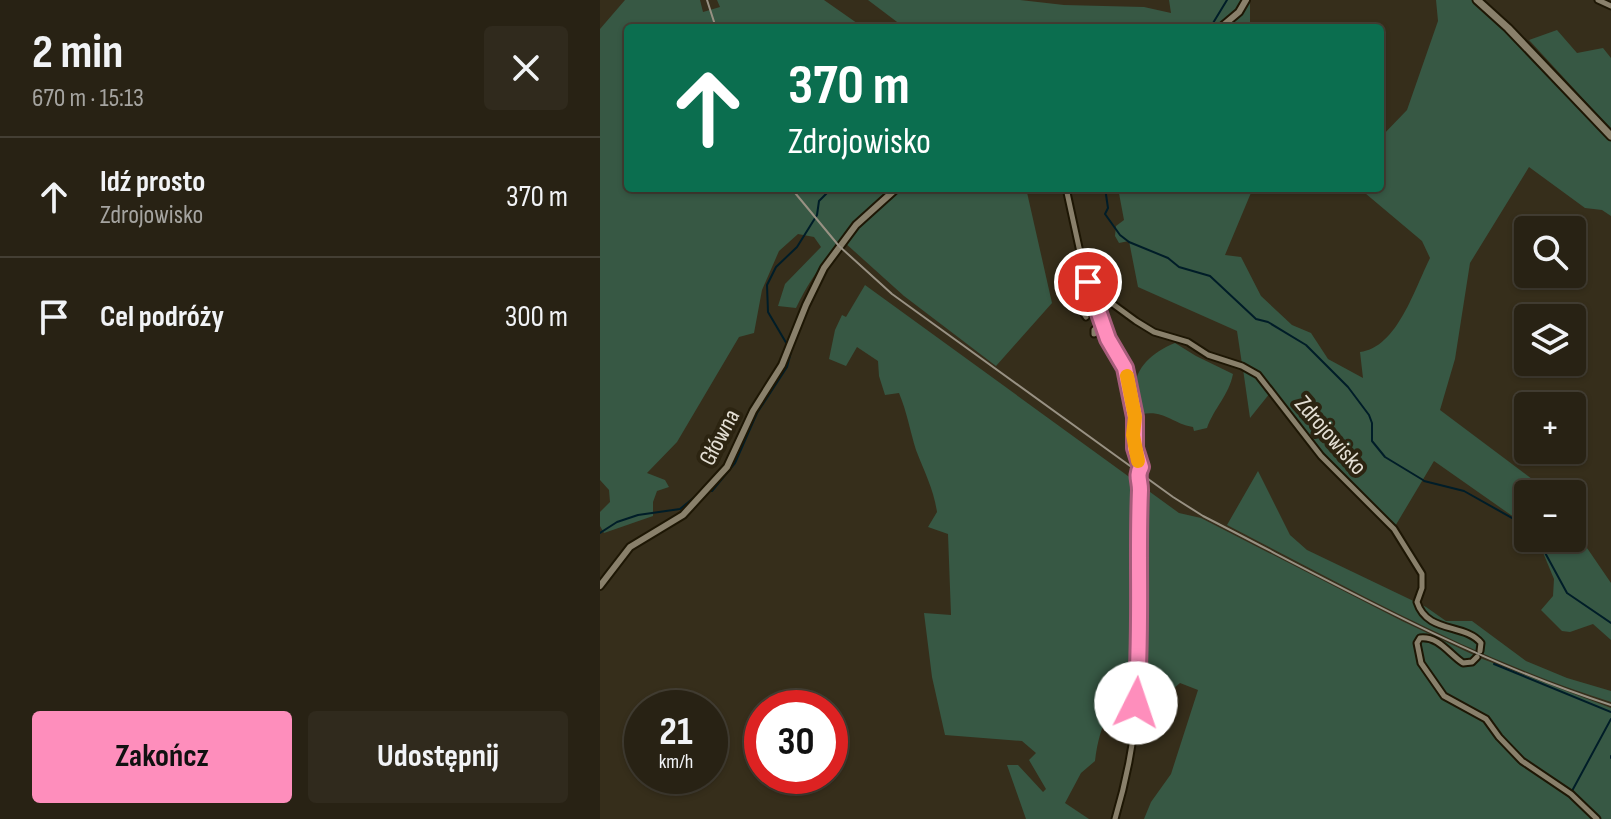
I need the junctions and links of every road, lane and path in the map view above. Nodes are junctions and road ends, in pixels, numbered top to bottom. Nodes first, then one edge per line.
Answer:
1 (1246, 0) edge
2 (1477, 0) edge
3 (1598, 0) edge
4 (1611, 6) edge
5 (1225, 24) edge
6 (1611, 136) edge
7 (893, 192) edge
8 (1067, 192) edge
9 (1091, 288) junction
10 (1096, 304) junction
11 (1086, 317) dead end
12 (1102, 323) junction
13 (1094, 334) dead end
14 (600, 586) edge
15 (1115, 819) edge
16 (1597, 819) edge

1 - 5 street
2 - 6 main road
3 - 4 street
7 - 14 street, Główna
8 - 9 street
9 - 10 street
9 - 16 street, Zdrojowisko
10 - 11 street
10 - 12 street
12 - 13 street
12 - 15 street

